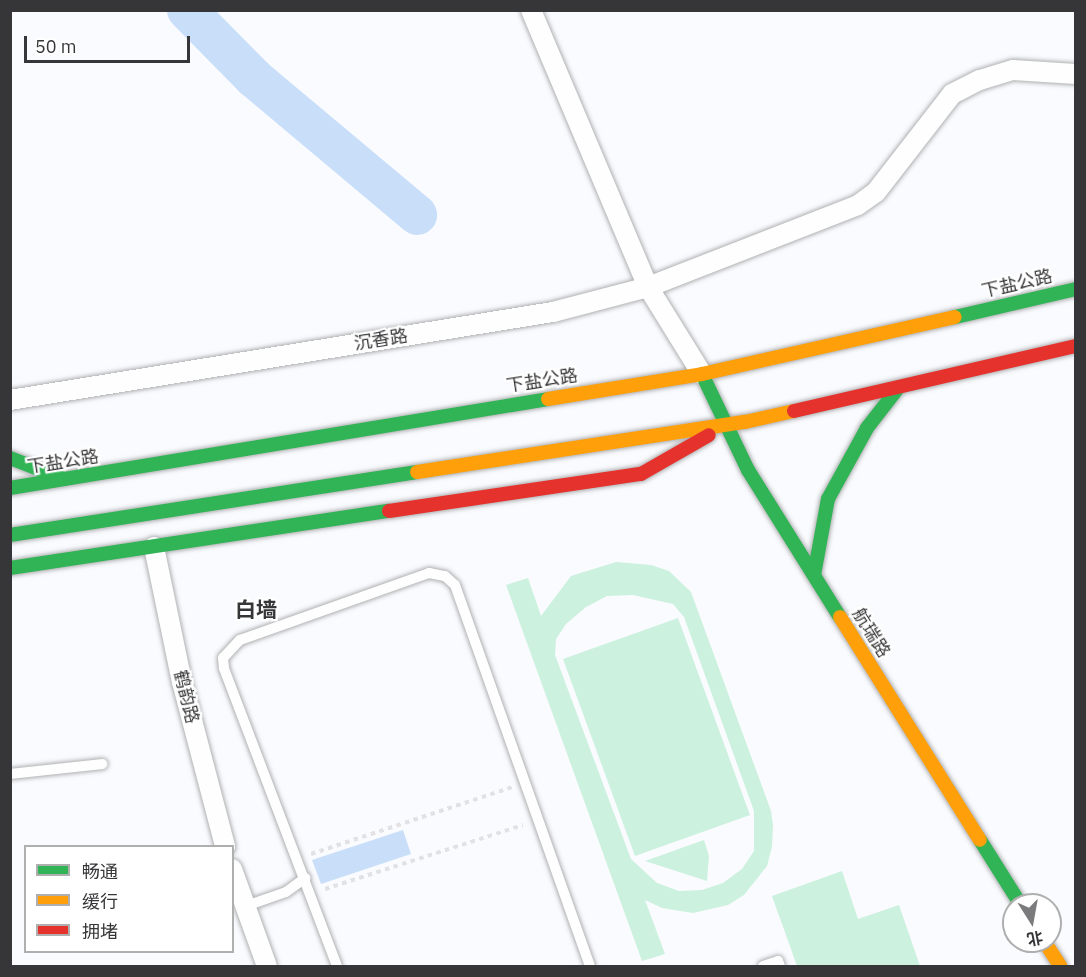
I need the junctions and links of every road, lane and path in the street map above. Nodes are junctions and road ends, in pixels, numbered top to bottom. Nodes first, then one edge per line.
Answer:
1 (531, 10) edge
2 (1076, 74) edge
3 (648, 287) junction
4 (1076, 289) edge
5 (1076, 346) edge
6 (702, 374) junction
7 (898, 388) junction
8 (10, 400) edge
9 (728, 425) junction
10 (10, 458) edge
11 (68, 480) junction
12 (10, 488) edge
13 (10, 535) edge
14 (154, 547) junction
15 (10, 568) edge
16 (814, 575) junction
17 (102, 764) dead end
18 (10, 774) edge
19 (525, 783) junction
20 (538, 820) junction
21 (225, 845) edge
22 (234, 874) edge
23 (304, 878) junction
24 (1013, 893) edge
25 (246, 906) junction
26 (1052, 953) edge
27 (267, 966) edge
28 (338, 966) edge
29 (590, 966) edge
30 (763, 966) edge
31 (780, 966) edge
32 (1060, 966) edge

1 - 3 street
2 - 3 street, 沉香路
3 - 6 street
3 - 8 street, 沉香路
4 - 6 main road, 下盐公路
5 - 7 main road
6 - 9 main road, 航瑞路
6 - 11 main road, 下盐公路
7 - 9 main road
7 - 16 main road
9 - 13 main road
9 - 14 main road
9 - 16 main road, 航瑞路
10 - 11 main road
11 - 12 main road, 下盐公路
14 - 15 main road
14 - 21 street, 鹤韵路
16 - 24 main road, 航瑞路
17 - 18 lane
19 - 20 lane
19 - 23 path
19 - 23 lane
20 - 23 path
20 - 29 lane
22 - 25 street
23 - 25 lane
23 - 28 lane
25 - 27 street
26 - 32 main road
30 - 31 lane

